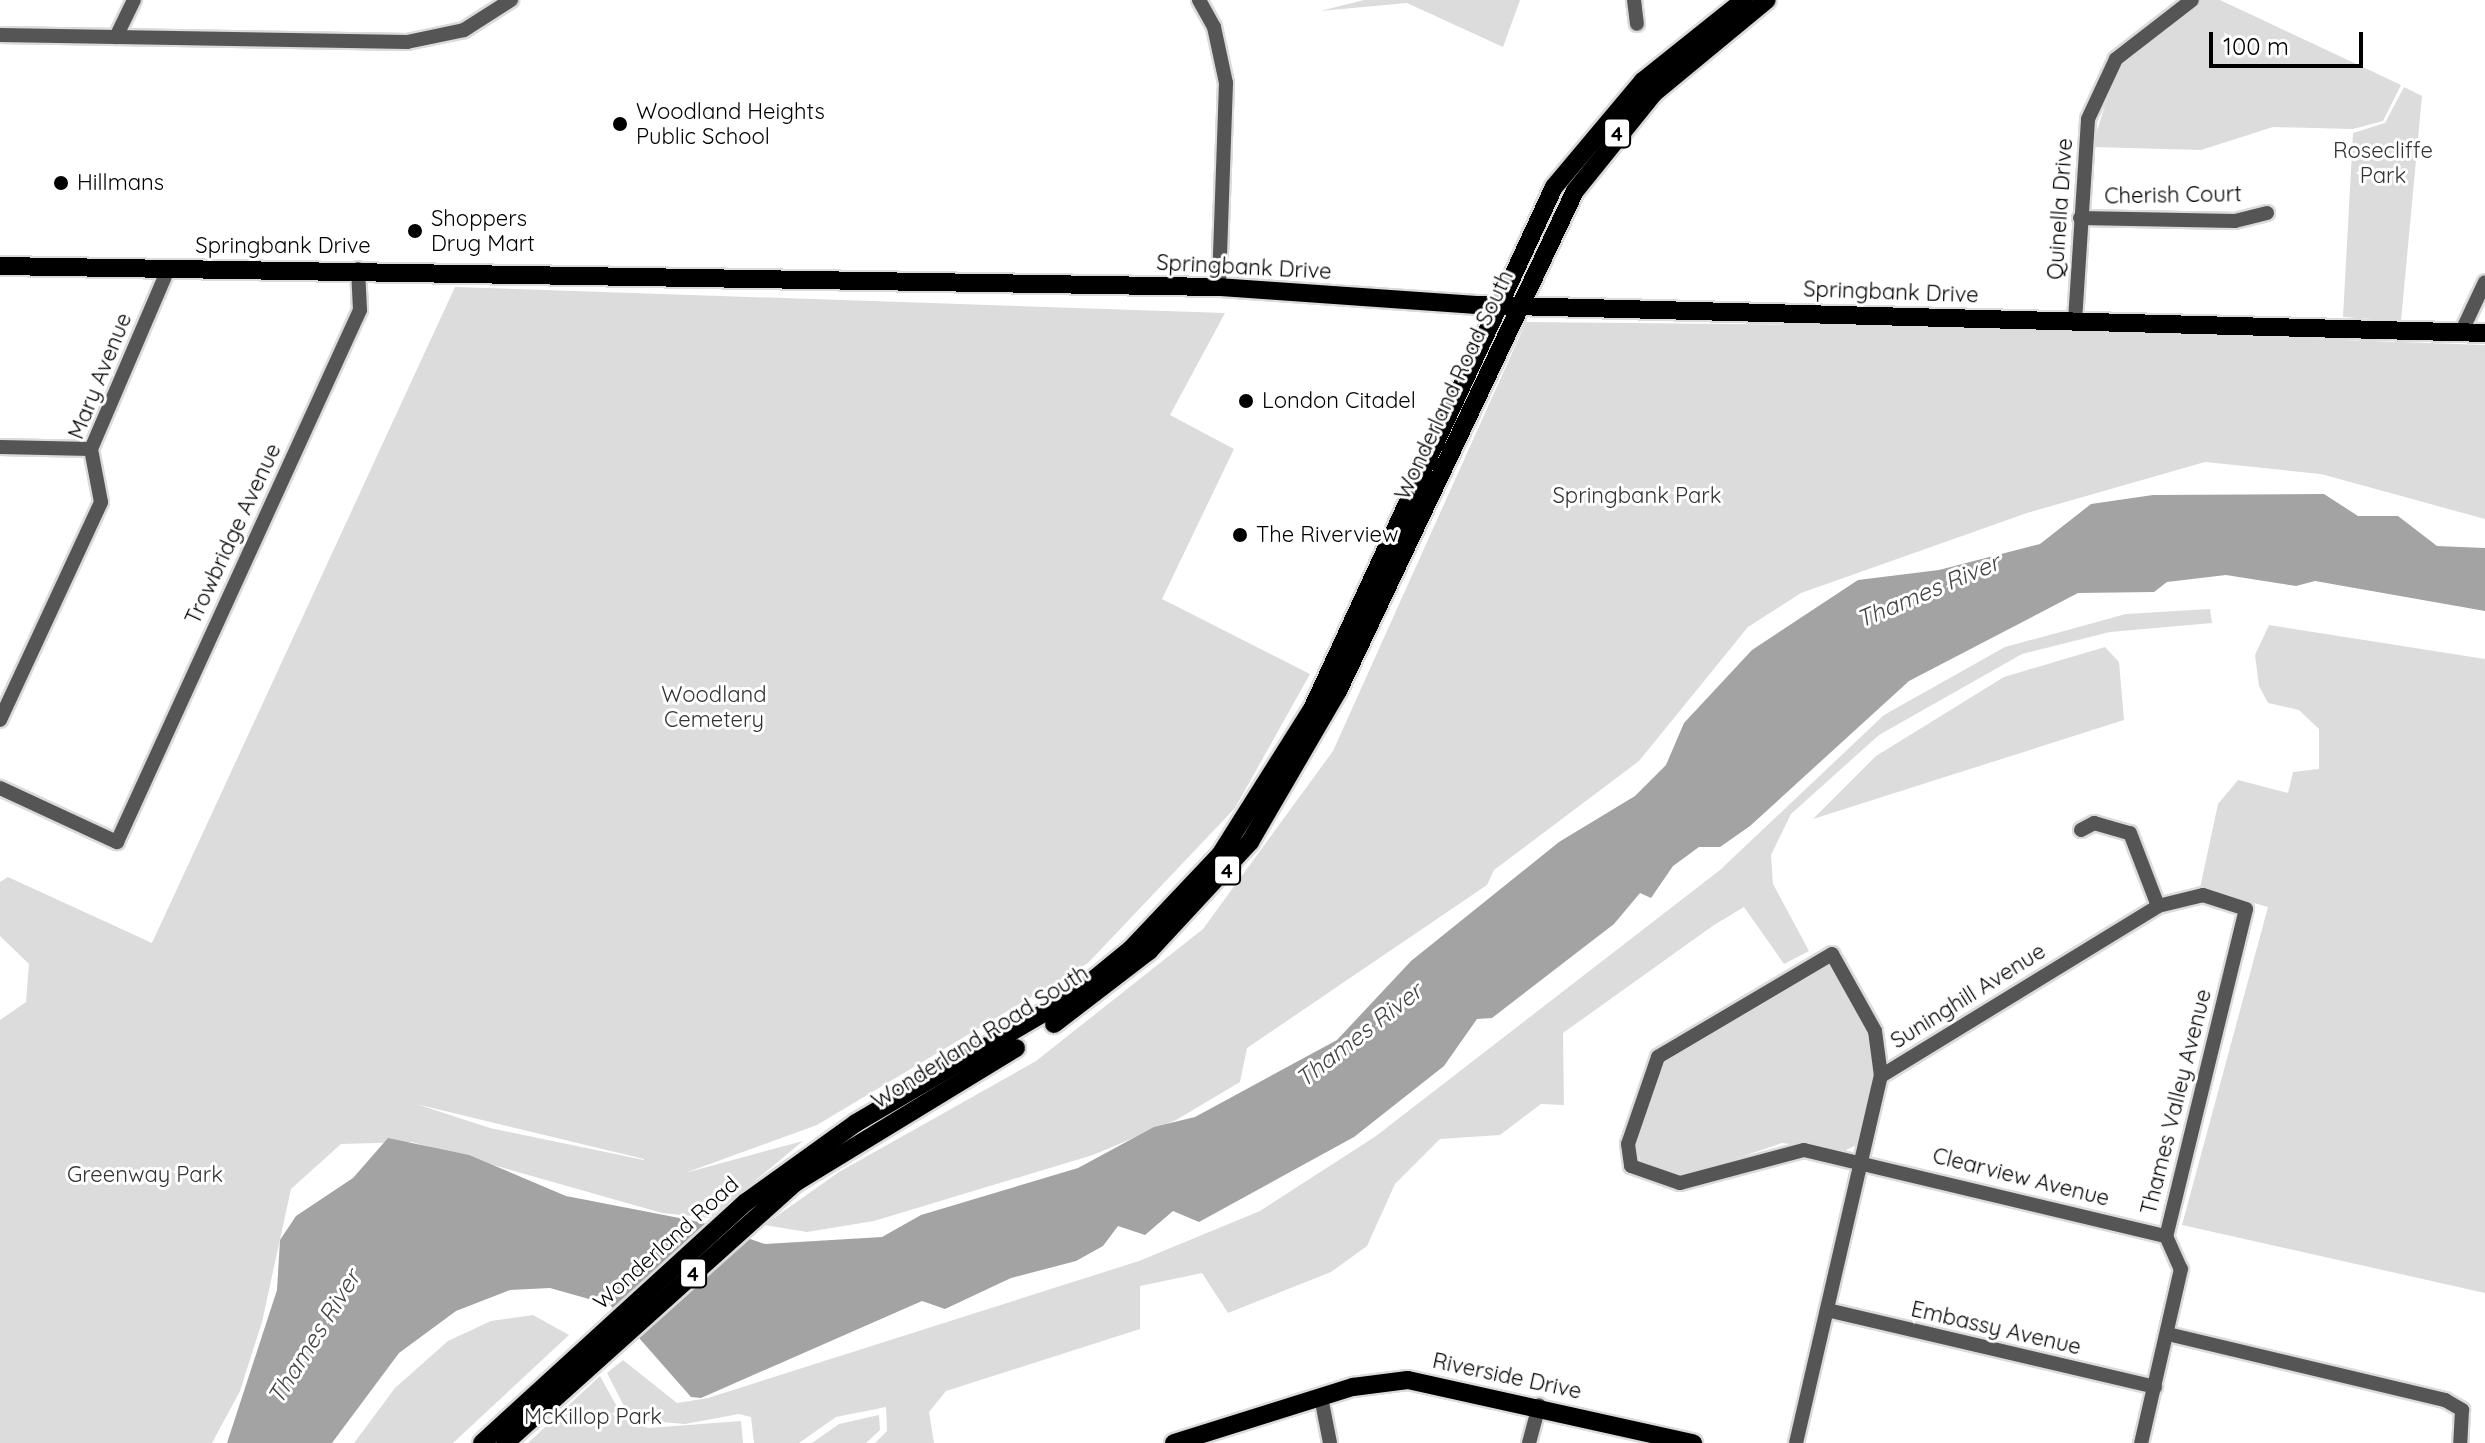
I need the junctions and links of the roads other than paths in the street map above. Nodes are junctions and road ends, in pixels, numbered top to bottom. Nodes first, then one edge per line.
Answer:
1 (134, 0) edge
2 (511, 0) edge
3 (1199, 0) edge
4 (1634, 0) edge
5 (1744, 0) edge
6 (1767, 0) edge
7 (2192, 0) edge
8 (1637, 24) dead end
9 (0, 35) edge
10 (116, 37) junction
11 (2267, 213) dead end
12 (2080, 218) junction
13 (0, 266) edge
14 (168, 269) junction
15 (358, 269) junction
16 (2485, 282) edge
17 (1219, 287) junction
18 (1497, 305) junction
19 (1517, 306) junction
20 (2075, 321) junction
21 (2461, 333) junction
22 (2485, 333) edge
23 (0, 447) edge
24 (91, 449) junction
25 (0, 720) edge
26 (0, 788) edge
27 (2081, 830) dead end
28 (2158, 906) junction
29 (2246, 909) joint
30 (1881, 1076) junction
31 (1865, 1162) junction
32 (790, 1177) junction
33 (2166, 1236) junction
34 (1827, 1310) junction
35 (2172, 1335) junction
36 (2155, 1387) junction
37 (1321, 1397) junction
38 (1539, 1405) junction
39 (525, 1414) junction
40 (482, 1443) edge
41 (505, 1443) edge
42 (1174, 1443) edge
43 (1330, 1443) edge
44 (1529, 1443) edge
45 (1693, 1443) edge
46 (1796, 1443) edge
47 (2141, 1443) edge
48 (2460, 1443) edge

1 - 10 street
2 - 10 street
3 - 17 street
4 - 8 street
5 - 18 main road, Wonderland Road South / 4
6 - 19 main road, Wonderland Road South / 4
7 - 12 street, Quinella Drive
9 - 10 street
11 - 12 street, Cherish Court
12 - 20 street, Quinella Drive
13 - 14 main road, Springbank Drive
14 - 15 main road, Springbank Drive
14 - 24 street, Mary Avenue
15 - 17 main road, Springbank Drive
15 - 26 street, Trowbridge Avenue
16 - 21 street
17 - 18 main road, Springbank Drive
18 - 19 main road, Springbank Drive
18 - 32 main road, Wonderland Road South / 4
19 - 20 main road, Springbank Drive
19 - 32 main road, Wonderland Road South / 4
20 - 21 main road, Springbank Drive
21 - 22 main road, Springbank Drive
23 - 24 street
24 - 25 street, Mary Avenue
27 - 28 street
28 - 29 street, Suninghill Avenue
28 - 30 street, Suninghill Avenue
29 - 33 street, Thames Valley Avenue
30 - 31 street, Suninghill Avenue
30 - 31 street, Clearview Avenue
31 - 33 street, Clearview Avenue
31 - 34 street, Suninghill Avenue
32 - 39 main road, Wonderland Road / 4
33 - 35 street, Thames Valley Avenue
34 - 36 street, Embassy Avenue
34 - 46 street, Suninghill Avenue
35 - 36 street, Thames Valley Avenue
35 - 48 street
36 - 47 street, Thames Valley Avenue
37 - 38 main road, Riverside Drive
37 - 42 main road, Riverside Drive
37 - 43 street
38 - 44 street
38 - 45 main road, Riverside Drive
39 - 40 main road
39 - 41 main road, 4

